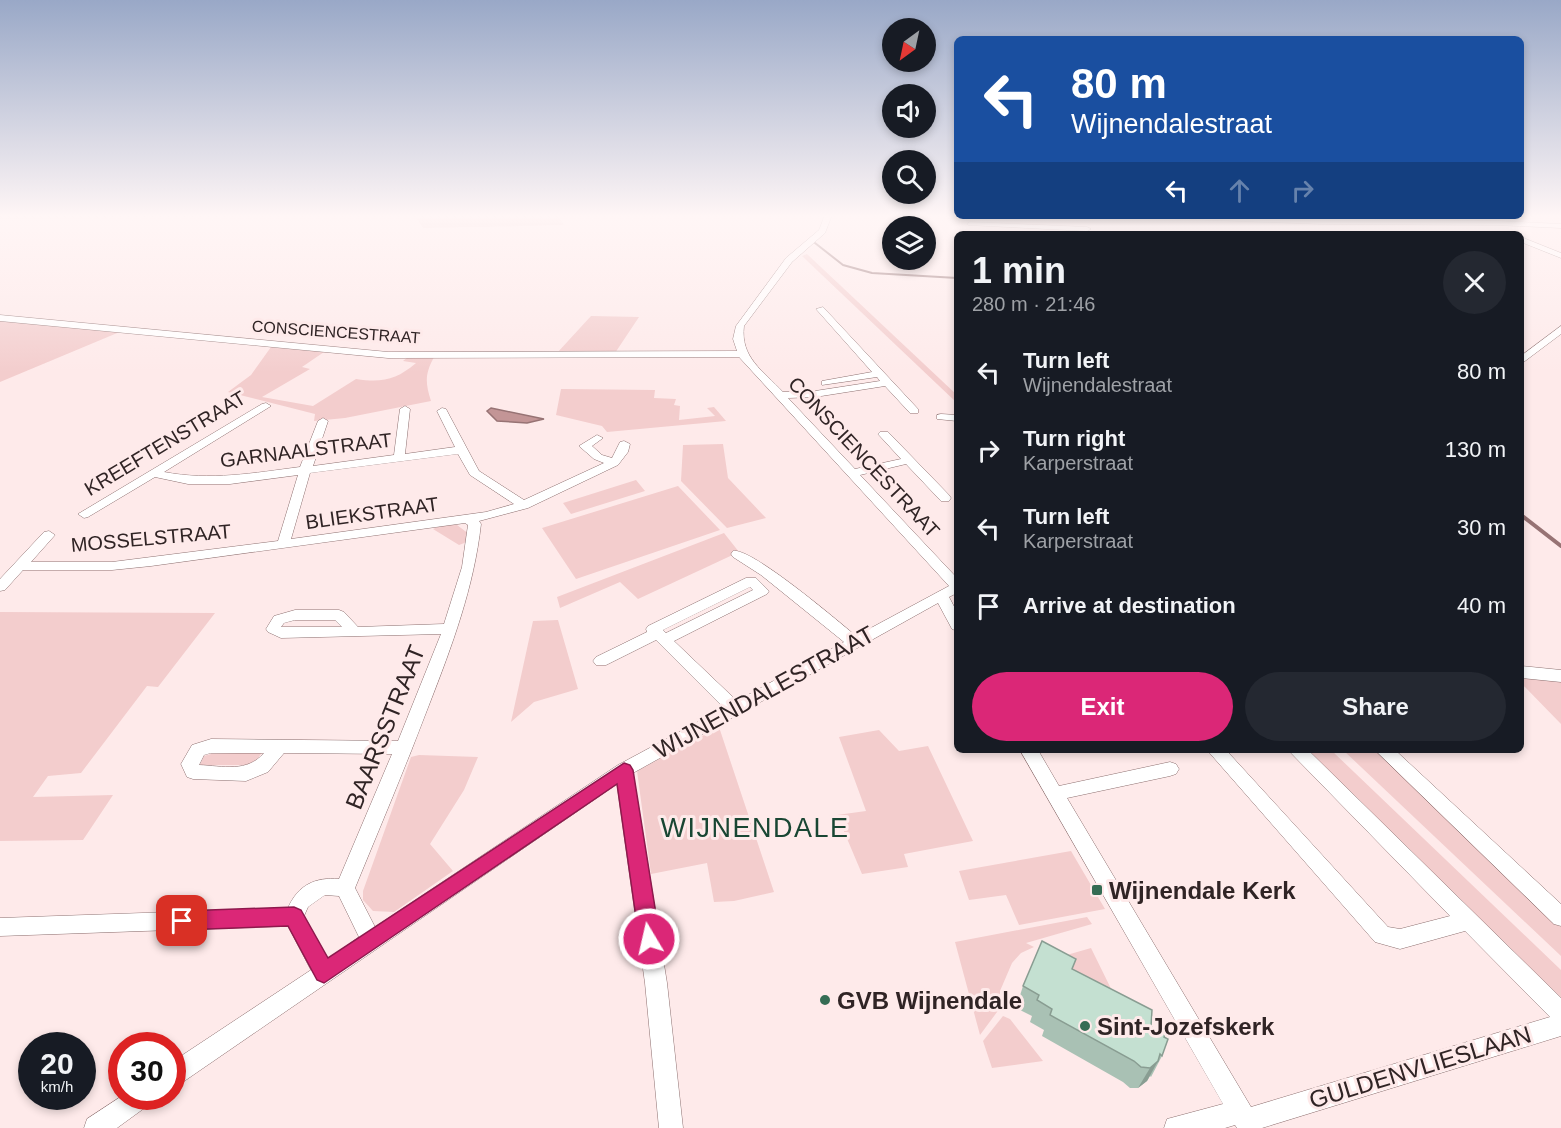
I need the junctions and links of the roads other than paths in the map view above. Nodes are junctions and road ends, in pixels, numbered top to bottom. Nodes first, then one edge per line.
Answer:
1 (783, 268) edge
2 (820, 309) dead end
3 (0, 318) edge
4 (1561, 329) edge
5 (742, 354) junction
6 (1524, 360) edge
7 (879, 374) junction
8 (888, 383) junction
9 (785, 394) junction
10 (266, 406) dead end
11 (405, 409) dead end
12 (442, 411) dead end
13 (915, 411) dead end
14 (941, 417) dead end
15 (954, 418) edge
16 (323, 421) dead end
17 (885, 434) dead end
18 (597, 438) dead end
19 (624, 444) dead end
20 (462, 450) junction
21 (399, 458) junction
22 (910, 460) junction
23 (614, 463) junction
24 (305, 471) junction
25 (154, 473) junction
26 (852, 473) junction
27 (945, 498) dead end
28 (524, 504) junction
29 (84, 514) dead end
30 (471, 522) junction
31 (49, 534) dead end
32 (283, 545) junction
33 (738, 554) dead end
34 (22, 566) junction
35 (0, 587) edge
36 (952, 589) edge
37 (450, 629) junction
38 (354, 632) dead end
39 (661, 637) junction
40 (854, 642) junction
41 (601, 661) dead end
42 (1524, 672) edge
43 (1561, 676) edge
44 (734, 708) junction
45 (280, 746) dead end
46 (404, 748) junction
47 (1031, 753) edge
48 (1219, 753) edge
49 (1300, 753) edge
50 (1387, 753) edge
51 (1170, 769) dead end
52 (624, 770) junction
53 (1054, 794) junction
54 (345, 888) junction
55 (1561, 916) edge
56 (294, 917) junction
57 (1469, 921) junction
58 (0, 927) edge
59 (372, 941) junction
60 (324, 973) junction
61 (1561, 1013) edge
62 (1561, 1025) edge
63 (186, 1067) edge
64 (122, 1110) edge
65 (1245, 1120) edge
66 (96, 1128) edge
67 (671, 1128) edge
68 (1176, 1128) edge

1 - 5 street
2 - 7 street
3 - 5 street, CONSCIENCESTRAAT
4 - 6 street
5 - 9 street, CONSCIENCESTRAAT
7 - 8 street
7 - 9 street
8 - 9 street
8 - 13 street
9 - 26 street, CONSCIENCESTRAAT
10 - 25 street, KREEFTENSTRAAT
11 - 21 street
12 - 20 street
14 - 15 street
16 - 24 street
17 - 22 street
18 - 23 street
19 - 23 street
20 - 21 street, GARNAALSTRAAT
20 - 28 street
21 - 24 street, GARNAALSTRAAT
22 - 26 street
22 - 27 street
23 - 28 street, BLIEKSTRAAT
24 - 25 street, GARNAALSTRAAT
24 - 32 street
25 - 29 street, KREEFTENSTRAAT
26 - 36 street, CONSCIENCESTRAAT
28 - 30 street, BLIEKSTRAAT
30 - 32 street, BLIEKSTRAAT
30 - 37 street, BAARSSTRAAT
31 - 34 street, MOSSELSTRAAT
32 - 34 street, MOSSELSTRAAT
33 - 40 street
34 - 35 street, MOSSELSTRAAT
36 - 40 street, WIJNENDALESTRAAT
37 - 38 street
37 - 46 street, BAARSSTRAAT
39 - 39 street
39 - 41 street
39 - 44 street
40 - 44 street, WIJNENDALESTRAAT
42 - 43 street
44 - 52 street, WIJNENDALESTRAAT
45 - 46 street
46 - 54 street, BAARSSTRAAT
47 - 53 street
48 - 57 street
49 - 57 street
50 - 55 street
51 - 53 street
52 - 59 street, WIJNENDALESTRAAT
52 - 67 street
53 - 65 street
54 - 56 street
54 - 59 street
56 - 58 street
56 - 60 street
57 - 61 street
59 - 60 street, WIJNENDALESTRAAT
60 - 63 street, WIJNENDALESTRAAT
62 - 65 street, GULDENVLIESLAAN
64 - 66 street
65 - 68 street, GULDENVLIESLAAN

